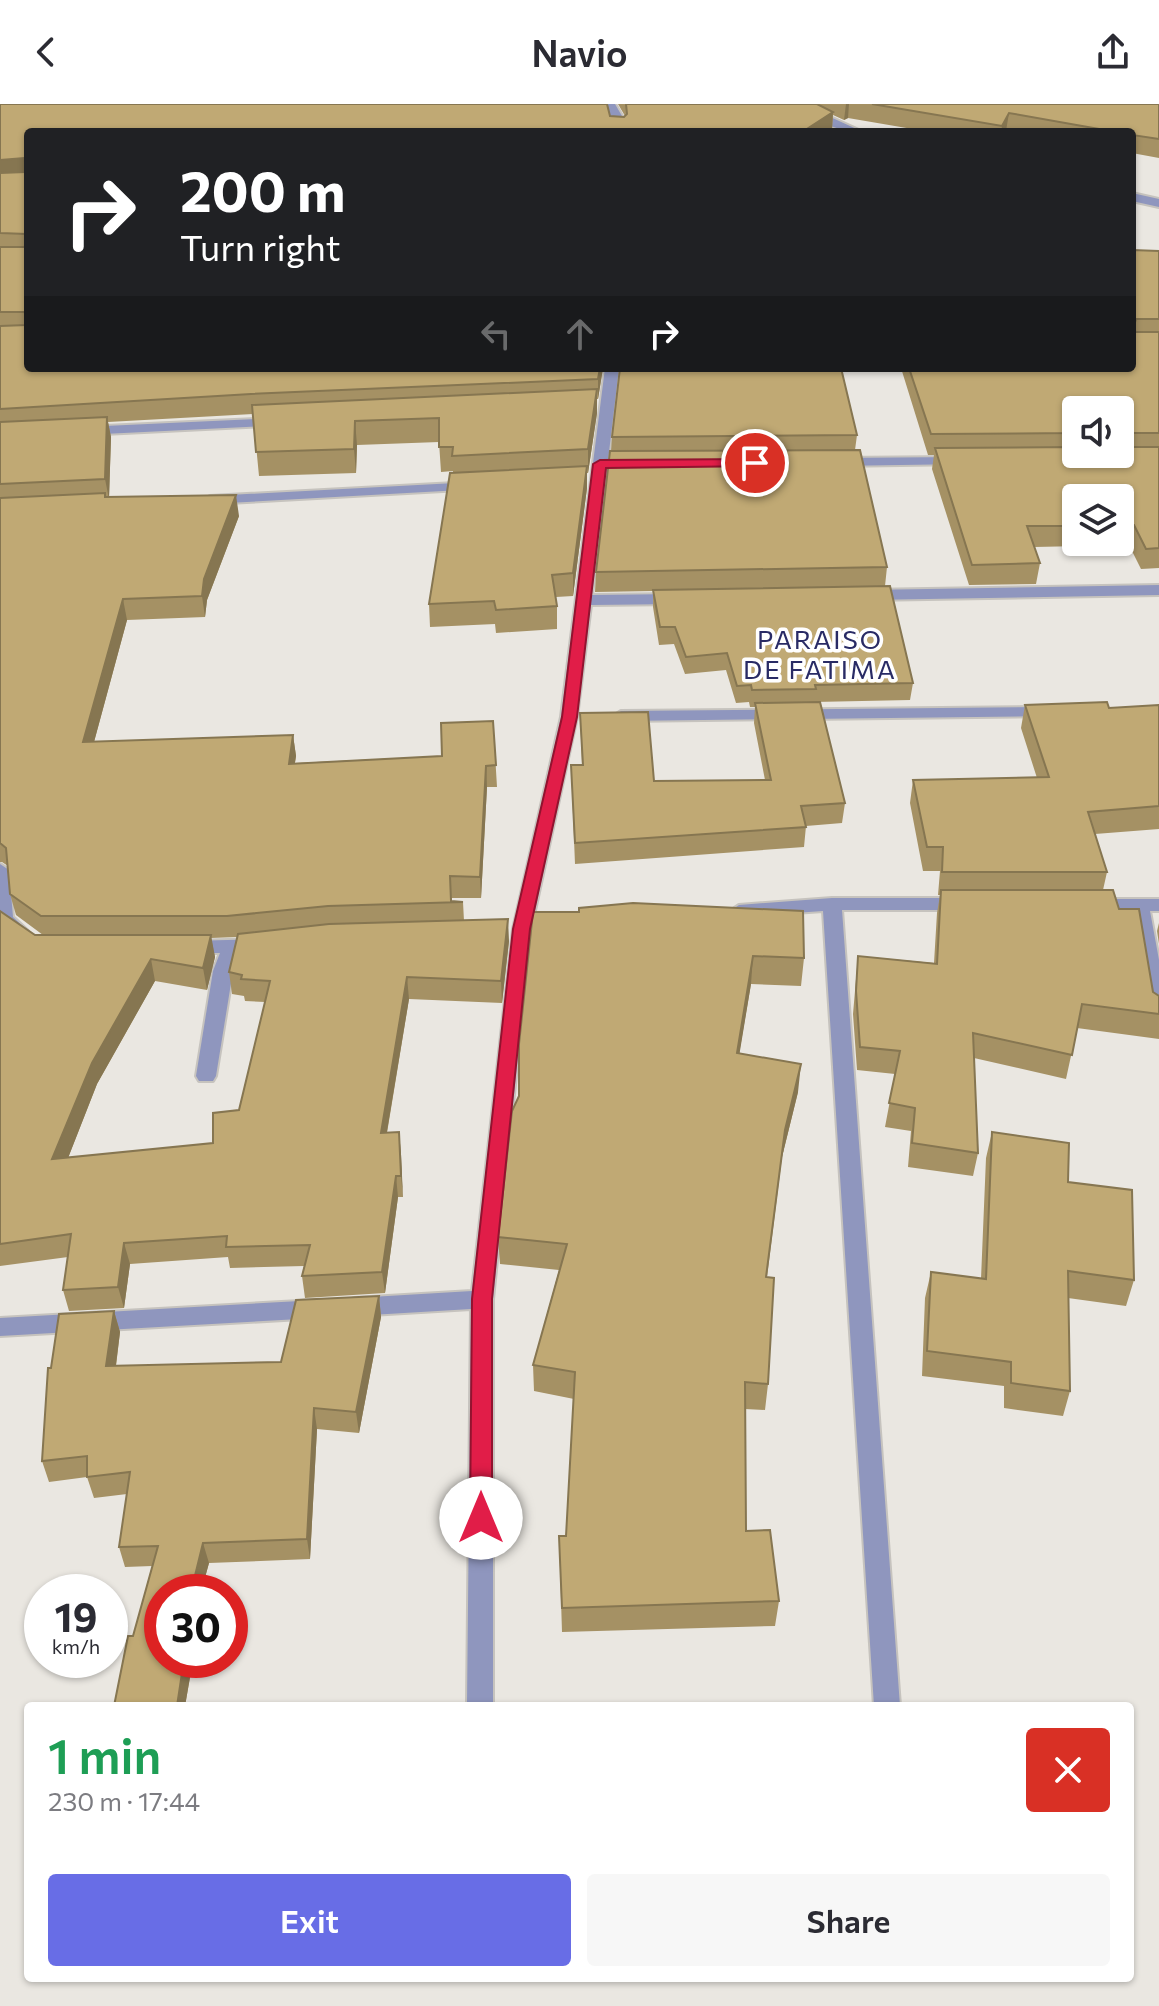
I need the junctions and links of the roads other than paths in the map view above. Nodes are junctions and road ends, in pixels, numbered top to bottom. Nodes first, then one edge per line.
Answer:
1 (610, 104) edge
2 (804, 104) edge
3 (618, 128) edge
4 (848, 128) edge
5 (1136, 198) edge
6 (1159, 203) edge
7 (611, 372) edge
8 (287, 421) edge
9 (64, 432) edge
10 (983, 461) edge
11 (824, 462) edge
12 (488, 485) edge
13 (189, 501) edge
14 (1159, 590) edge
15 (855, 596) edge
16 (695, 598) edge
17 (583, 600) junction
18 (1063, 712) edge
19 (585, 717) junction
20 (0, 870) edge
21 (832, 904) junction
22 (986, 904) edge
23 (1079, 905) edge
24 (1150, 905) edge
25 (723, 913) edge
26 (529, 928) junction
27 (498, 933) edge
28 (29, 939) edge
29 (285, 942) edge
30 (168, 947) edge
31 (231, 947) junction
32 (1159, 1015) edge
33 (206, 1076) dead end
34 (482, 1299) junction
35 (0, 1327) edge
36 (480, 1702) edge
37 (887, 1702) edge

1 - 3 street
2 - 4 street
5 - 6 street
7 - 17 street
8 - 9 street
10 - 11 street
12 - 13 street
14 - 15 street
16 - 17 street
17 - 19 street
18 - 19 street
19 - 26 street
20 - 28 street
21 - 22 street
21 - 25 street
21 - 37 street
23 - 24 street
24 - 32 street
26 - 27 street
26 - 34 street
29 - 31 street
30 - 31 street
31 - 33 street
34 - 35 street
34 - 36 street

